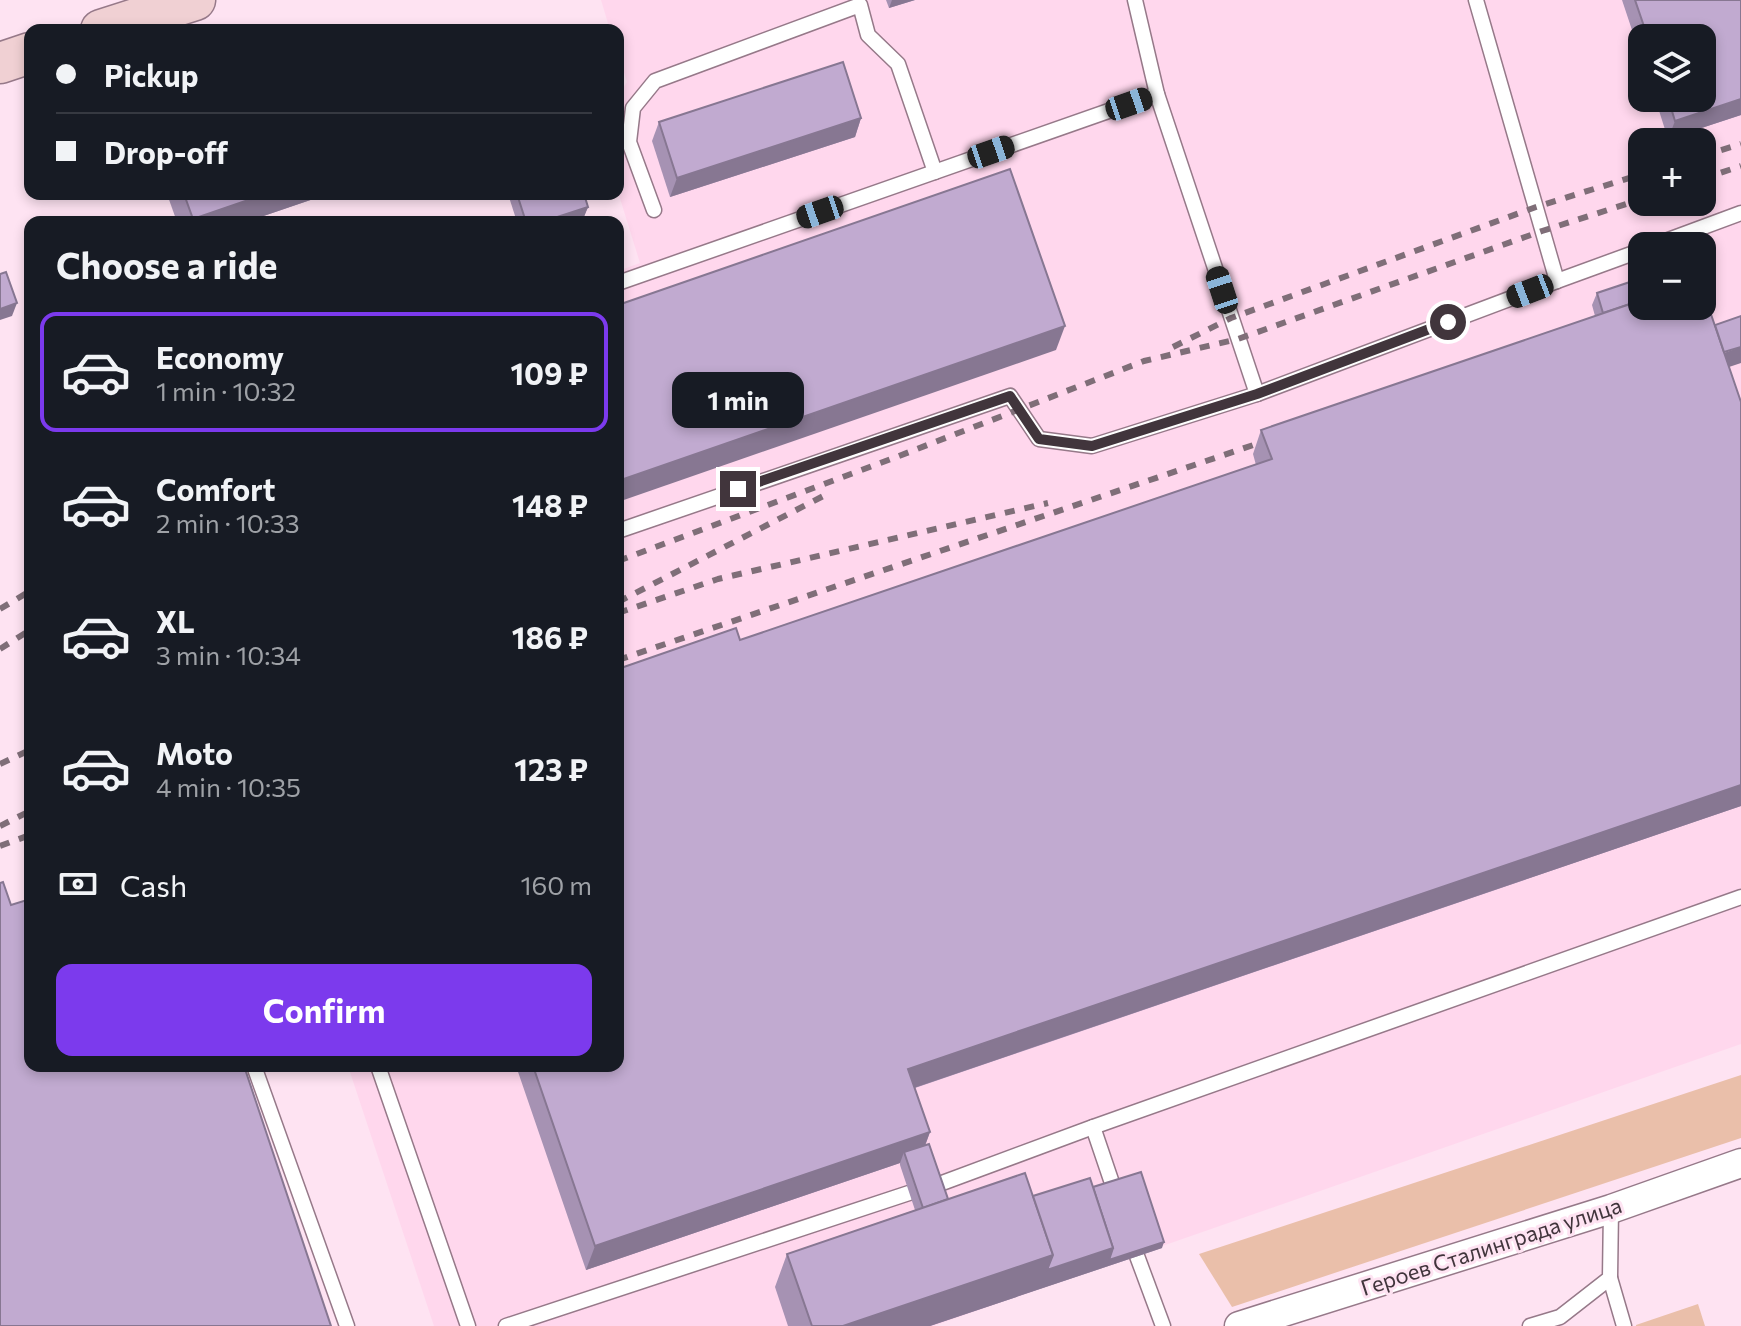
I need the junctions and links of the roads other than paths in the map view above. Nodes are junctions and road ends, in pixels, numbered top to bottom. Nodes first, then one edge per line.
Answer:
1 (195, 0) edge
2 (1135, 0) edge
3 (1476, 0) edge
4 (120, 24) edge
5 (24, 55) edge
6 (0, 63) edge
7 (1157, 94) junction
8 (935, 172) junction
9 (654, 210) dead end
10 (1741, 213) edge
11 (1690, 232) edge
12 (1628, 255) edge
13 (624, 281) edge
14 (1557, 281) junction
15 (1257, 394) junction
16 (624, 529) edge
17 (1741, 897) edge
18 (256, 1072) edge
19 (380, 1072) edge
20 (1093, 1127) junction
21 (1741, 1163) edge
22 (934, 1186) edge
23 (1113, 1186) edge
24 (909, 1193) edge
25 (1611, 1209) junction
26 (1137, 1256) edge
27 (1610, 1278) junction
28 (347, 1326) edge
29 (468, 1326) edge
30 (506, 1326) edge
31 (1163, 1326) edge
32 (1239, 1326) edge
33 (1530, 1326) edge
34 (1624, 1326) edge

1 - 4 street
2 - 7 lane
3 - 14 lane
5 - 6 street
7 - 8 lane
7 - 15 lane
8 - 9 lane
8 - 13 lane
10 - 11 lane
12 - 14 lane
14 - 15 lane
15 - 16 lane
17 - 20 lane
18 - 28 lane
19 - 29 lane
20 - 22 lane
20 - 23 lane
21 - 25 street, Героев Сталинграда улица
24 - 30 lane
25 - 27 lane
25 - 32 street, Героев Сталинграда улица
26 - 31 lane
27 - 33 lane
27 - 34 lane

